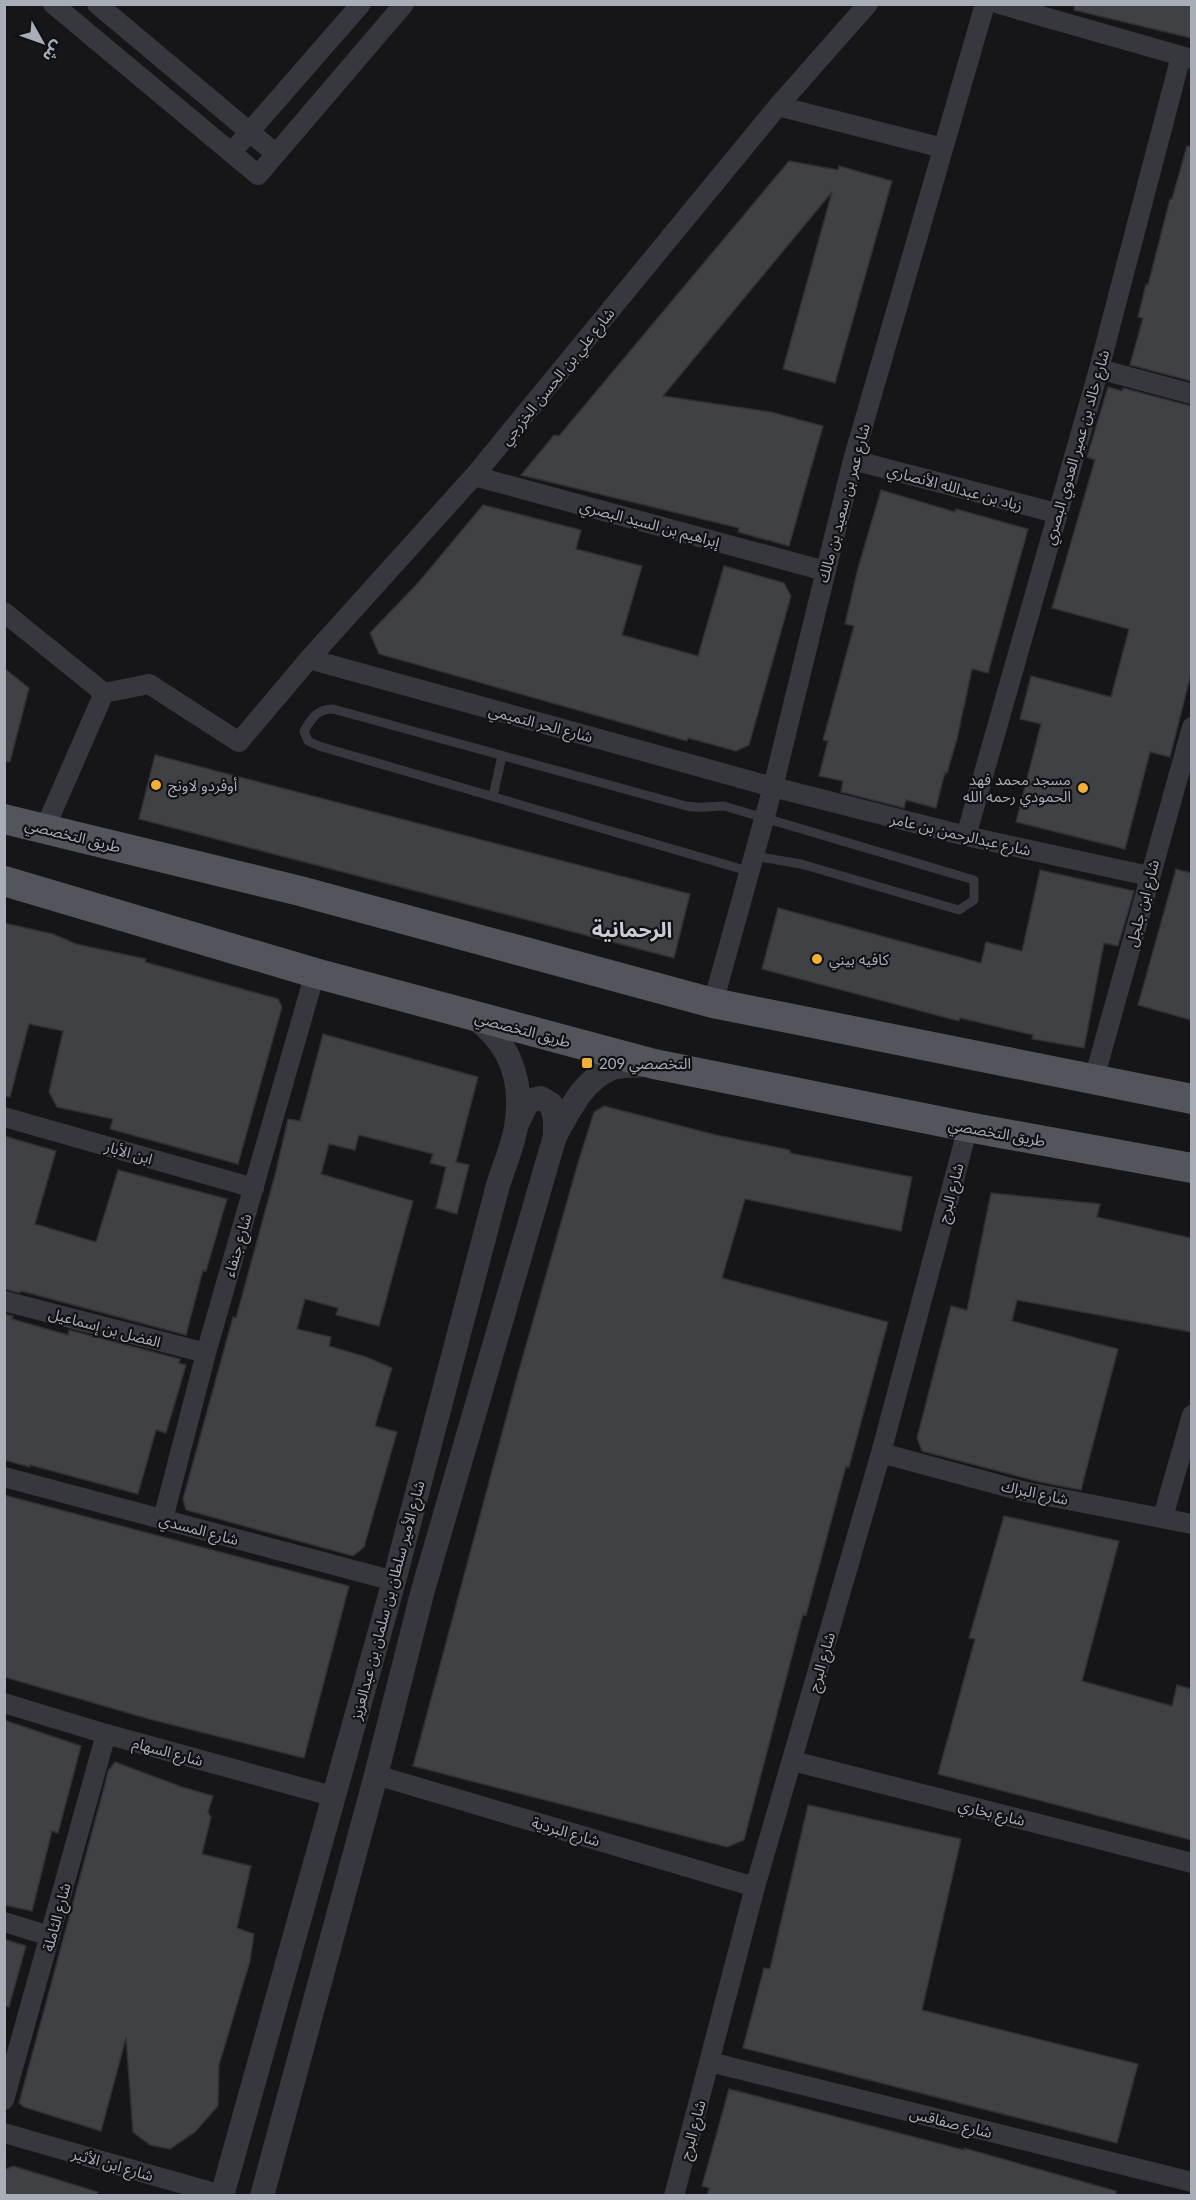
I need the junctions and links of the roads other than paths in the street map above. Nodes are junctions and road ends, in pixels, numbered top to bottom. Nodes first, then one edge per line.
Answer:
1 (53, 4) edge
2 (97, 4) edge
3 (361, 4) edge
4 (404, 4) edge
5 (868, 4) edge
6 (985, 4) edge
7 (999, 4) edge
8 (1186, 57) edge
9 (778, 106) junction
10 (250, 132) junction
11 (943, 148) junction
12 (231, 153) junction
13 (276, 154) junction
14 (1099, 369) junction
15 (1191, 394) edge
16 (853, 460) junction
17 (474, 476) junction
18 (1056, 513) junction
19 (825, 571) junction
20 (4, 612) edge
21 (309, 660) junction
22 (104, 693) junction
23 (1191, 727) edge
24 (502, 756) junction
25 (773, 787) junction
26 (493, 796) junction
27 (764, 816) junction
28 (4, 819) edge
29 (45, 828) junction
30 (966, 836) junction
31 (751, 863) junction
32 (1149, 876) junction
33 (4, 881) edge
34 (315, 973) junction
35 (713, 1004) junction
36 (472, 1016) junction
37 (654, 1064) junction
38 (1094, 1079) junction
39 (1191, 1099) edge
40 (4, 1117) edge
41 (968, 1127) junction
42 (516, 1128) junction
43 (555, 1136) junction
44 (1191, 1168) edge
45 (254, 1188) junction
46 (4, 1301) edge
47 (206, 1353) junction
48 (1191, 1415) edge
49 (881, 1453) junction
50 (4, 1477) edge
51 (1163, 1516) junction
52 (163, 1519) junction
53 (1191, 1524) edge
54 (394, 1581) junction
55 (4, 1703) edge
56 (106, 1734) junction
57 (793, 1761) junction
58 (376, 1775) junction
59 (332, 1796) junction
60 (1191, 1863) edge
61 (755, 1887) junction
62 (4, 1922) edge
63 (51, 1936) junction
64 (710, 2062) junction
65 (4, 2100) edge
66 (4, 2133) edge
67 (1191, 2182) edge
68 (222, 2195) edge
69 (262, 2196) edge
70 (674, 2196) edge

1 - 12 street
2 - 10 street
3 - 10 street
4 - 13 street
5 - 9 street, شارع علي بن الحسن الخزرجي
6 - 11 street, شارع عمر بن سعيد بن مالك
7 - 8 street
8 - 14 street, شارع خالد بن عمير العدوي البصري
9 - 11 street
9 - 17 street, شارع علي بن الحسن الخزرجي
10 - 12 street
10 - 13 street
11 - 16 street, شارع عمر بن سعيد بن مالك
12 - 13 street
14 - 15 street
14 - 18 street, شارع خالد بن عمير العدوي البصري
16 - 18 street, زياد بن عبدالله الأنصاري
16 - 19 street, شارع عمر بن سعيد بن مالك
17 - 19 street, إبراهيم بن السيد البصري
17 - 21 street, شارع علي بن الحسن الخزرجي
18 - 30 street, شارع خالد بن عمير العدوي البصري
19 - 25 street, شارع عمر بن سعيد بن مالك
20 - 22 street
21 - 22 street, شارع علي بن الحسن الخزرجي
21 - 25 street, شارع الحر التميمي
22 - 29 street
23 - 32 street, شارع ابن جلجل
24 - 26 lane
24 - 26 lane
24 - 27 lane
25 - 27 street, شارع عمر بن سعيد بن مالك
25 - 30 street, شارع عبدالرحمن بن عامر
26 - 31 lane
27 - 31 street, شارع عمر بن سعيد بن مالك
27 - 31 lane
28 - 29 main road, طريق التخصصي
29 - 35 main road, طريق التخصصي
30 - 32 street, شارع عبدالرحمن بن عامر
31 - 35 street, شارع عمر بن سعيد بن مالك
32 - 38 street, شارع ابن جلجل
33 - 34 main road, طريق التخصصي
34 - 36 main road, طريق التخصصي
34 - 45 street, شارع جنفاء
35 - 38 main road, طريق التخصصي
36 - 37 main road, طريق التخصصي
36 - 42 street, شارع الأمير سلطان بن سلمان بن عبدالعزيز
37 - 41 main road, طريق التخصصي
37 - 43 street
38 - 39 main road, طريق التخصصي
40 - 45 street, ابن الأبار
41 - 44 main road, طريق التخصصي
41 - 49 street, شارع البرج
42 - 43 street
42 - 54 street, شارع الأمير سلطان بن سلمان بن عبدالعزيز
43 - 58 street
45 - 47 street, شارع جنفاء
46 - 47 street, الفضل بن إسماعيل
47 - 52 street, شارع جنفاء
48 - 51 street
49 - 51 street, شارع البراك
49 - 57 street, شارع البرج
50 - 52 street, شارع المسدي
51 - 53 street, شارع البراك
52 - 54 street, شارع المسدي
54 - 59 street, شارع الأمير سلطان بن سلمان بن عبدالعزيز
55 - 56 street, شارع السهام
56 - 59 street, شارع السهام
56 - 63 street, شارع الثاملة
57 - 60 street, شارع بخاري
57 - 61 street, شارع البرج
58 - 61 street, شارع البردية
58 - 69 street
59 - 68 street, شارع الأمير سلطان بن سلمان بن عبدالعزيز
61 - 64 street, شارع البرج
62 - 63 street
63 - 65 street, شارع الثاملة
64 - 67 street, شارع صفاقس
64 - 70 street, شارع البرج
66 - 68 street, شارع ابن الأثير

